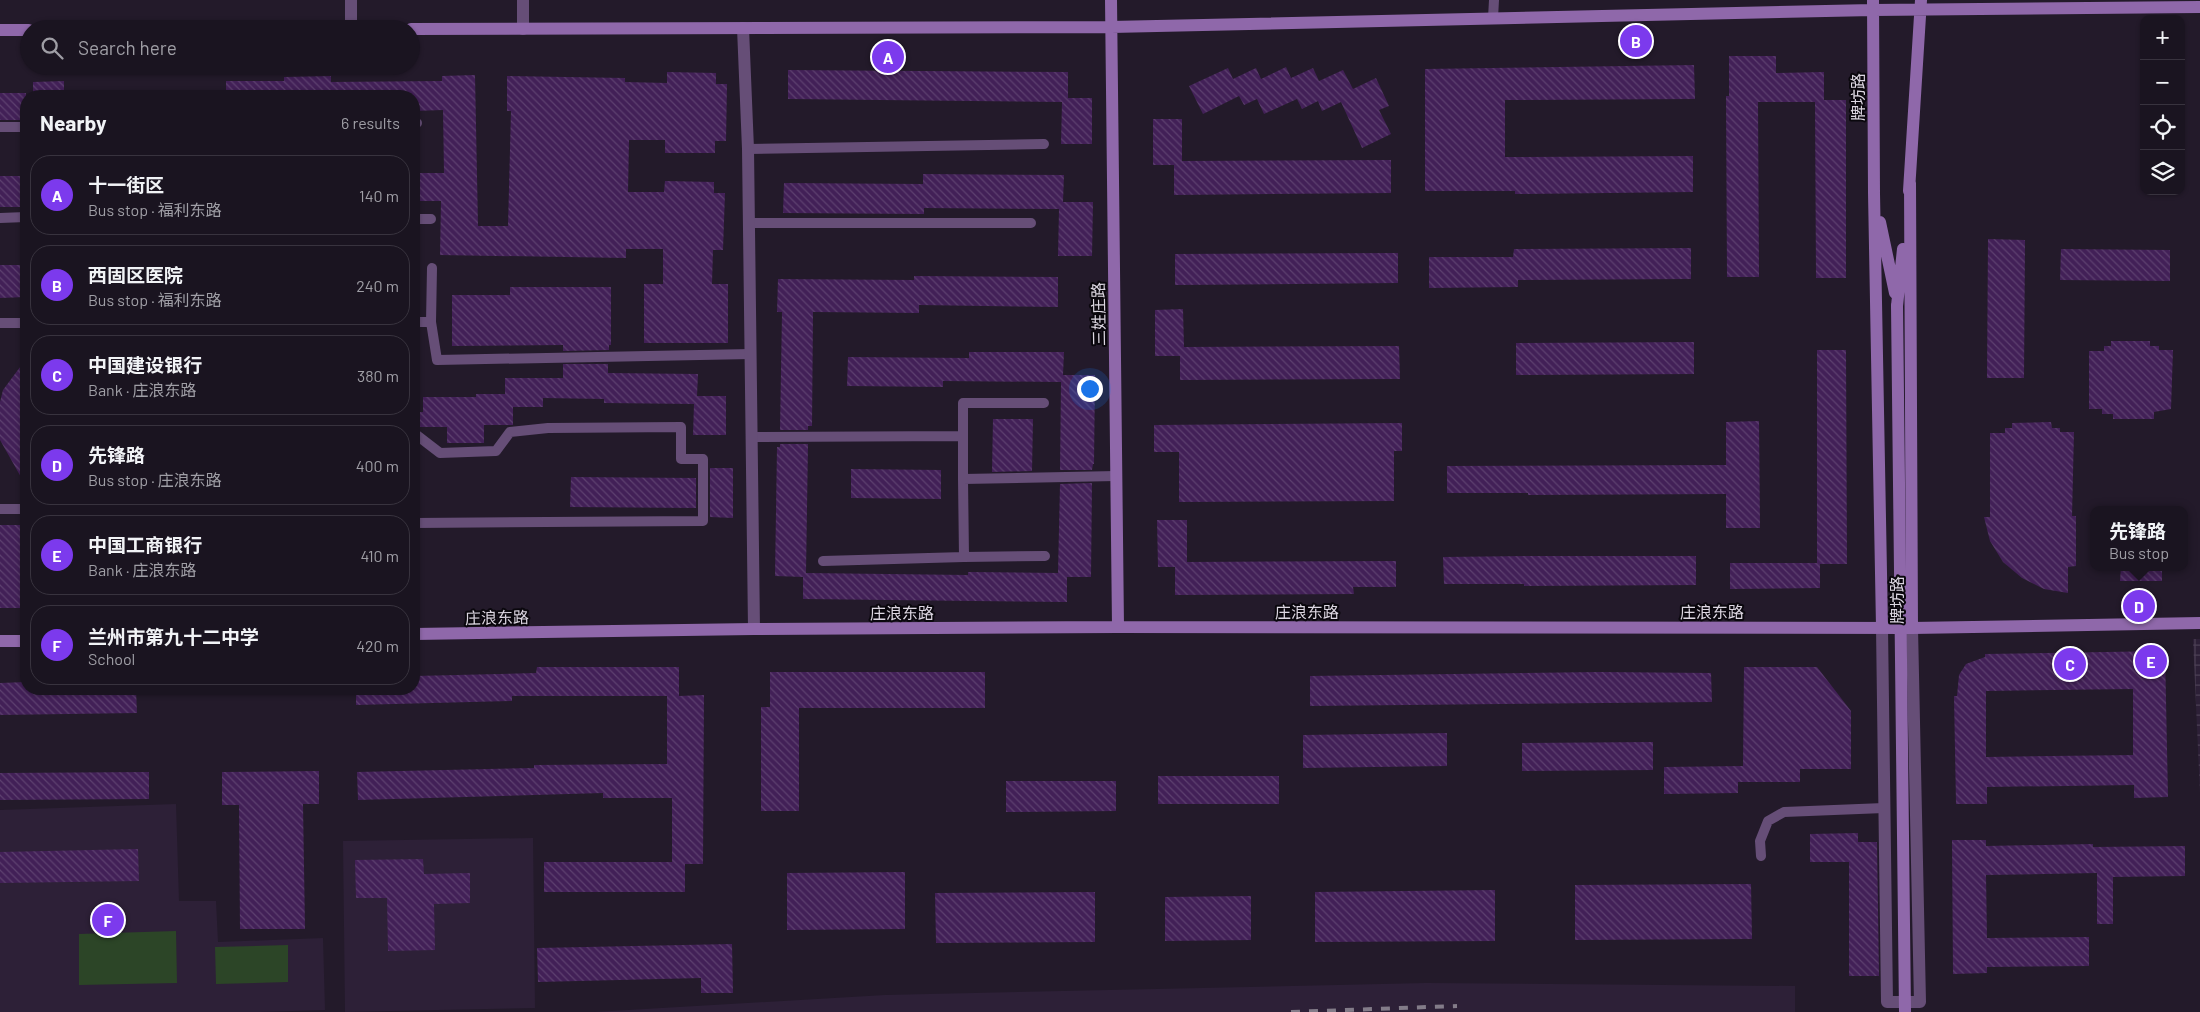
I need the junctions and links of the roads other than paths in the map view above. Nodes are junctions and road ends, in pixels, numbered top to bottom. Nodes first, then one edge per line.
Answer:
1 (351, 0) edge
2 (523, 0) edge
3 (1111, 0) edge
4 (1494, 0) edge
5 (1873, 5) edge
6 (1921, 5) edge
7 (2200, 7) edge
8 (1494, 18) junction
9 (351, 20) edge
10 (1111, 27) junction
11 (744, 28) junction
12 (420, 29) edge
13 (523, 29) junction
14 (0, 30) edge
15 (20, 30) edge
16 (0, 128) edge
17 (20, 128) edge
18 (1044, 144) dead end
19 (748, 149) junction
20 (1910, 183) junction
21 (1874, 193) junction
22 (20, 217) edge
23 (0, 218) edge
24 (420, 219) edge
25 (431, 219) dead end
26 (1031, 222) dead end
27 (749, 223) junction
28 (432, 268) dead end
29 (1897, 306) junction
30 (420, 322) edge
31 (431, 322) junction
32 (0, 323) edge
33 (20, 323) edge
34 (751, 354) junction
35 (1044, 403) dead end
36 (963, 436) junction
37 (420, 437) edge
38 (752, 437) junction
39 (1116, 476) junction
40 (963, 479) junction
41 (0, 509) edge
42 (20, 509) edge
43 (420, 523) edge
44 (1045, 556) dead end
45 (964, 557) junction
46 (823, 561) dead end
47 (2200, 623) edge
48 (1118, 627) junction
49 (1882, 627) junction
50 (1907, 628) junction
51 (754, 629) junction
52 (420, 634) edge
53 (0, 641) edge
54 (20, 641) edge
55 (1884, 808) junction
56 (1761, 856) dead end
57 (1905, 1007) edge

1 - 9 street
2 - 13 street
3 - 10 street, 三姓庄路
4 - 8 lane
5 - 6 street
5 - 8 street
5 - 21 street, 牌坊路
6 - 7 street
6 - 20 street, 牌坊路
8 - 10 street
10 - 11 street
10 - 39 street, 三姓庄路
11 - 13 street
11 - 19 street
12 - 13 street
14 - 15 street
16 - 17 lane
18 - 19 lane
19 - 27 street
20 - 29 street, 牌坊路
20 - 50 street, 牌坊路
21 - 29 street, 牌坊路
21 - 49 street, 牌坊路
22 - 23 lane
24 - 25 lane
26 - 27 lane
27 - 34 street
28 - 31 lane
29 - 57 street, 牌坊路, bridge
30 - 31 lane
31 - 34 lane
32 - 33 lane
34 - 38 street
35 - 36 lane
36 - 38 lane
36 - 40 lane
37 - 43 lane
38 - 51 street
39 - 40 lane
39 - 48 street, 三姓庄路
40 - 45 lane
41 - 42 lane
44 - 45 lane
45 - 46 lane
47 - 50 street, 庄浪东路
48 - 49 street, 庄浪东路
48 - 51 street, 庄浪东路
49 - 50 street, 庄浪东路
49 - 55 street, 牌坊路
50 - 57 street, 牌坊路
51 - 52 street, 庄浪东路
53 - 54 street
55 - 56 lane
55 - 57 street, 牌坊路

